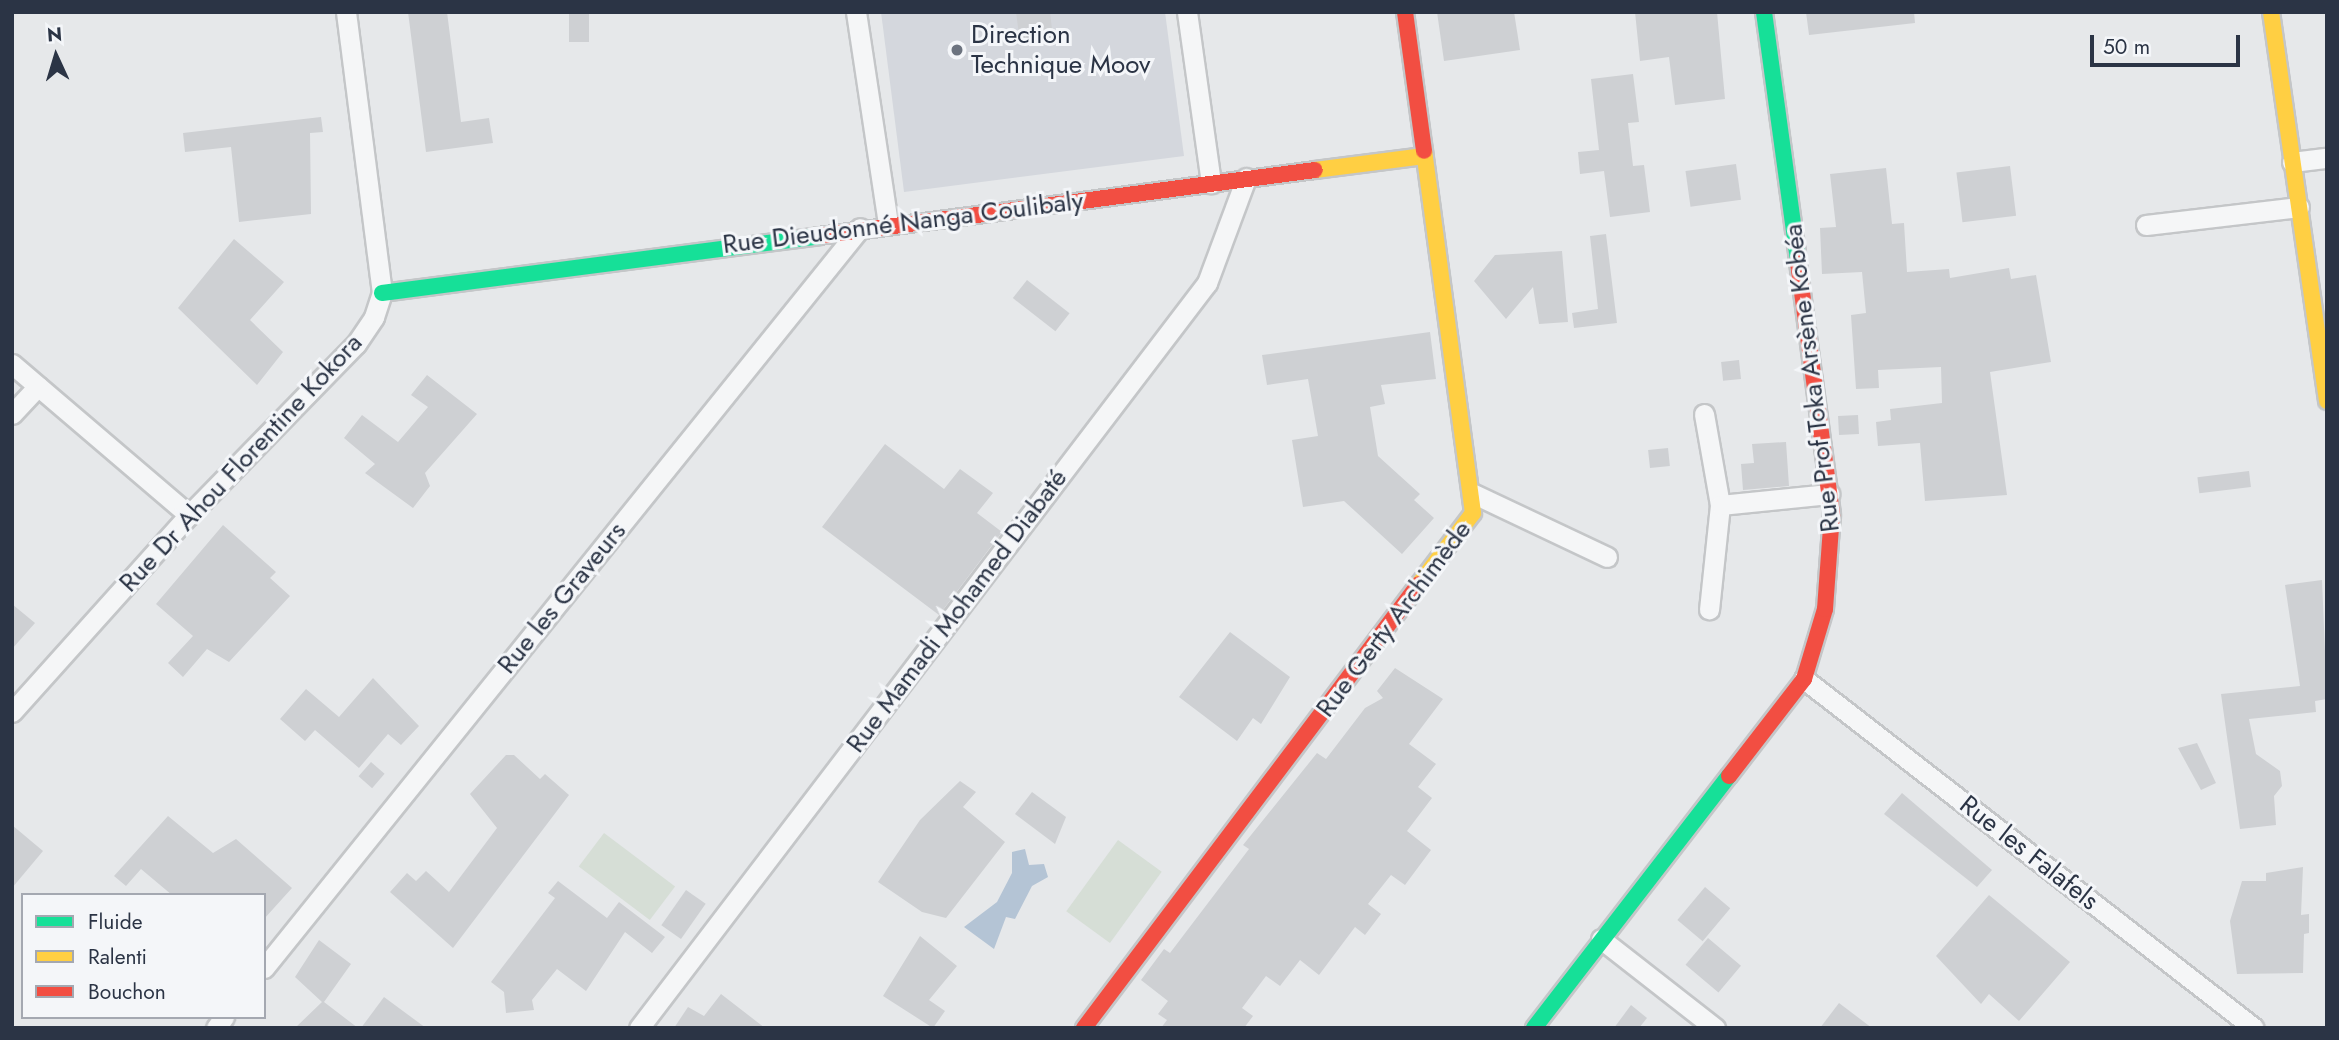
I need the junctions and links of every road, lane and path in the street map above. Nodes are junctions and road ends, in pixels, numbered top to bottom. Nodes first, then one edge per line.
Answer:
1 (345, 12) edge
2 (856, 12) edge
3 (1187, 12) edge
4 (1405, 12) edge
5 (1764, 12) edge
6 (2272, 12) edge
7 (1424, 156) junction
8 (2327, 159) edge
9 (2292, 162) junction
10 (1246, 178) junction
11 (1211, 183) junction
12 (2299, 207) junction
13 (888, 224) junction
14 (2146, 225) dead end
15 (860, 228) junction
16 (382, 293) junction
17 (12, 364) edge
18 (38, 386) junction
19 (2327, 401) edge
20 (12, 414) edge
21 (1704, 414) dead end
22 (1474, 494) junction
23 (1829, 494) junction
24 (1720, 505) junction
25 (189, 515) junction
26 (1607, 557) dead end
27 (1709, 609) dead end
28 (1804, 679) junction
29 (12, 712) edge
30 (1601, 939) junction
31 (266, 966) edge
32 (639, 1028) edge
33 (1084, 1028) edge
34 (1534, 1028) edge
35 (1715, 1028) edge
36 (2255, 1028) edge

1 - 16 street
2 - 13 street
3 - 11 street
4 - 7 street, Rue Gerty Archimède
5 - 23 street, Rue Prof Toka Arsène Kobéa
6 - 9 street
7 - 10 street, Rue Dieudonné Nanga Coulibaly
7 - 22 street, Rue Gerty Archimède
8 - 9 street
9 - 12 street
10 - 11 street, Rue Dieudonné Nanga Coulibaly
10 - 32 street, Rue Mamadi Mohamed Diabaté
11 - 13 street, Rue Dieudonné Nanga Coulibaly
12 - 14 street
12 - 19 street
13 - 15 street, Rue Dieudonné Nanga Coulibaly
15 - 16 street, Rue Dieudonné Nanga Coulibaly
15 - 31 street, Rue les Graveurs
16 - 25 street, Rue Dr Ahou Florentine Kokora
17 - 18 street
18 - 20 street
18 - 25 street
21 - 24 street
22 - 26 street
22 - 33 street, Rue Gerty Archimède
23 - 24 street
23 - 28 street, Rue Prof Toka Arsène Kobéa
24 - 27 street
25 - 29 street, Rue Dr Ahou Florentine Kokora
28 - 30 street, Rue Prof Toka Arsène Kobéa
28 - 36 street, Rue les Falafels
30 - 34 street, Rue Prof Toka Arsène Kobéa
30 - 35 street

